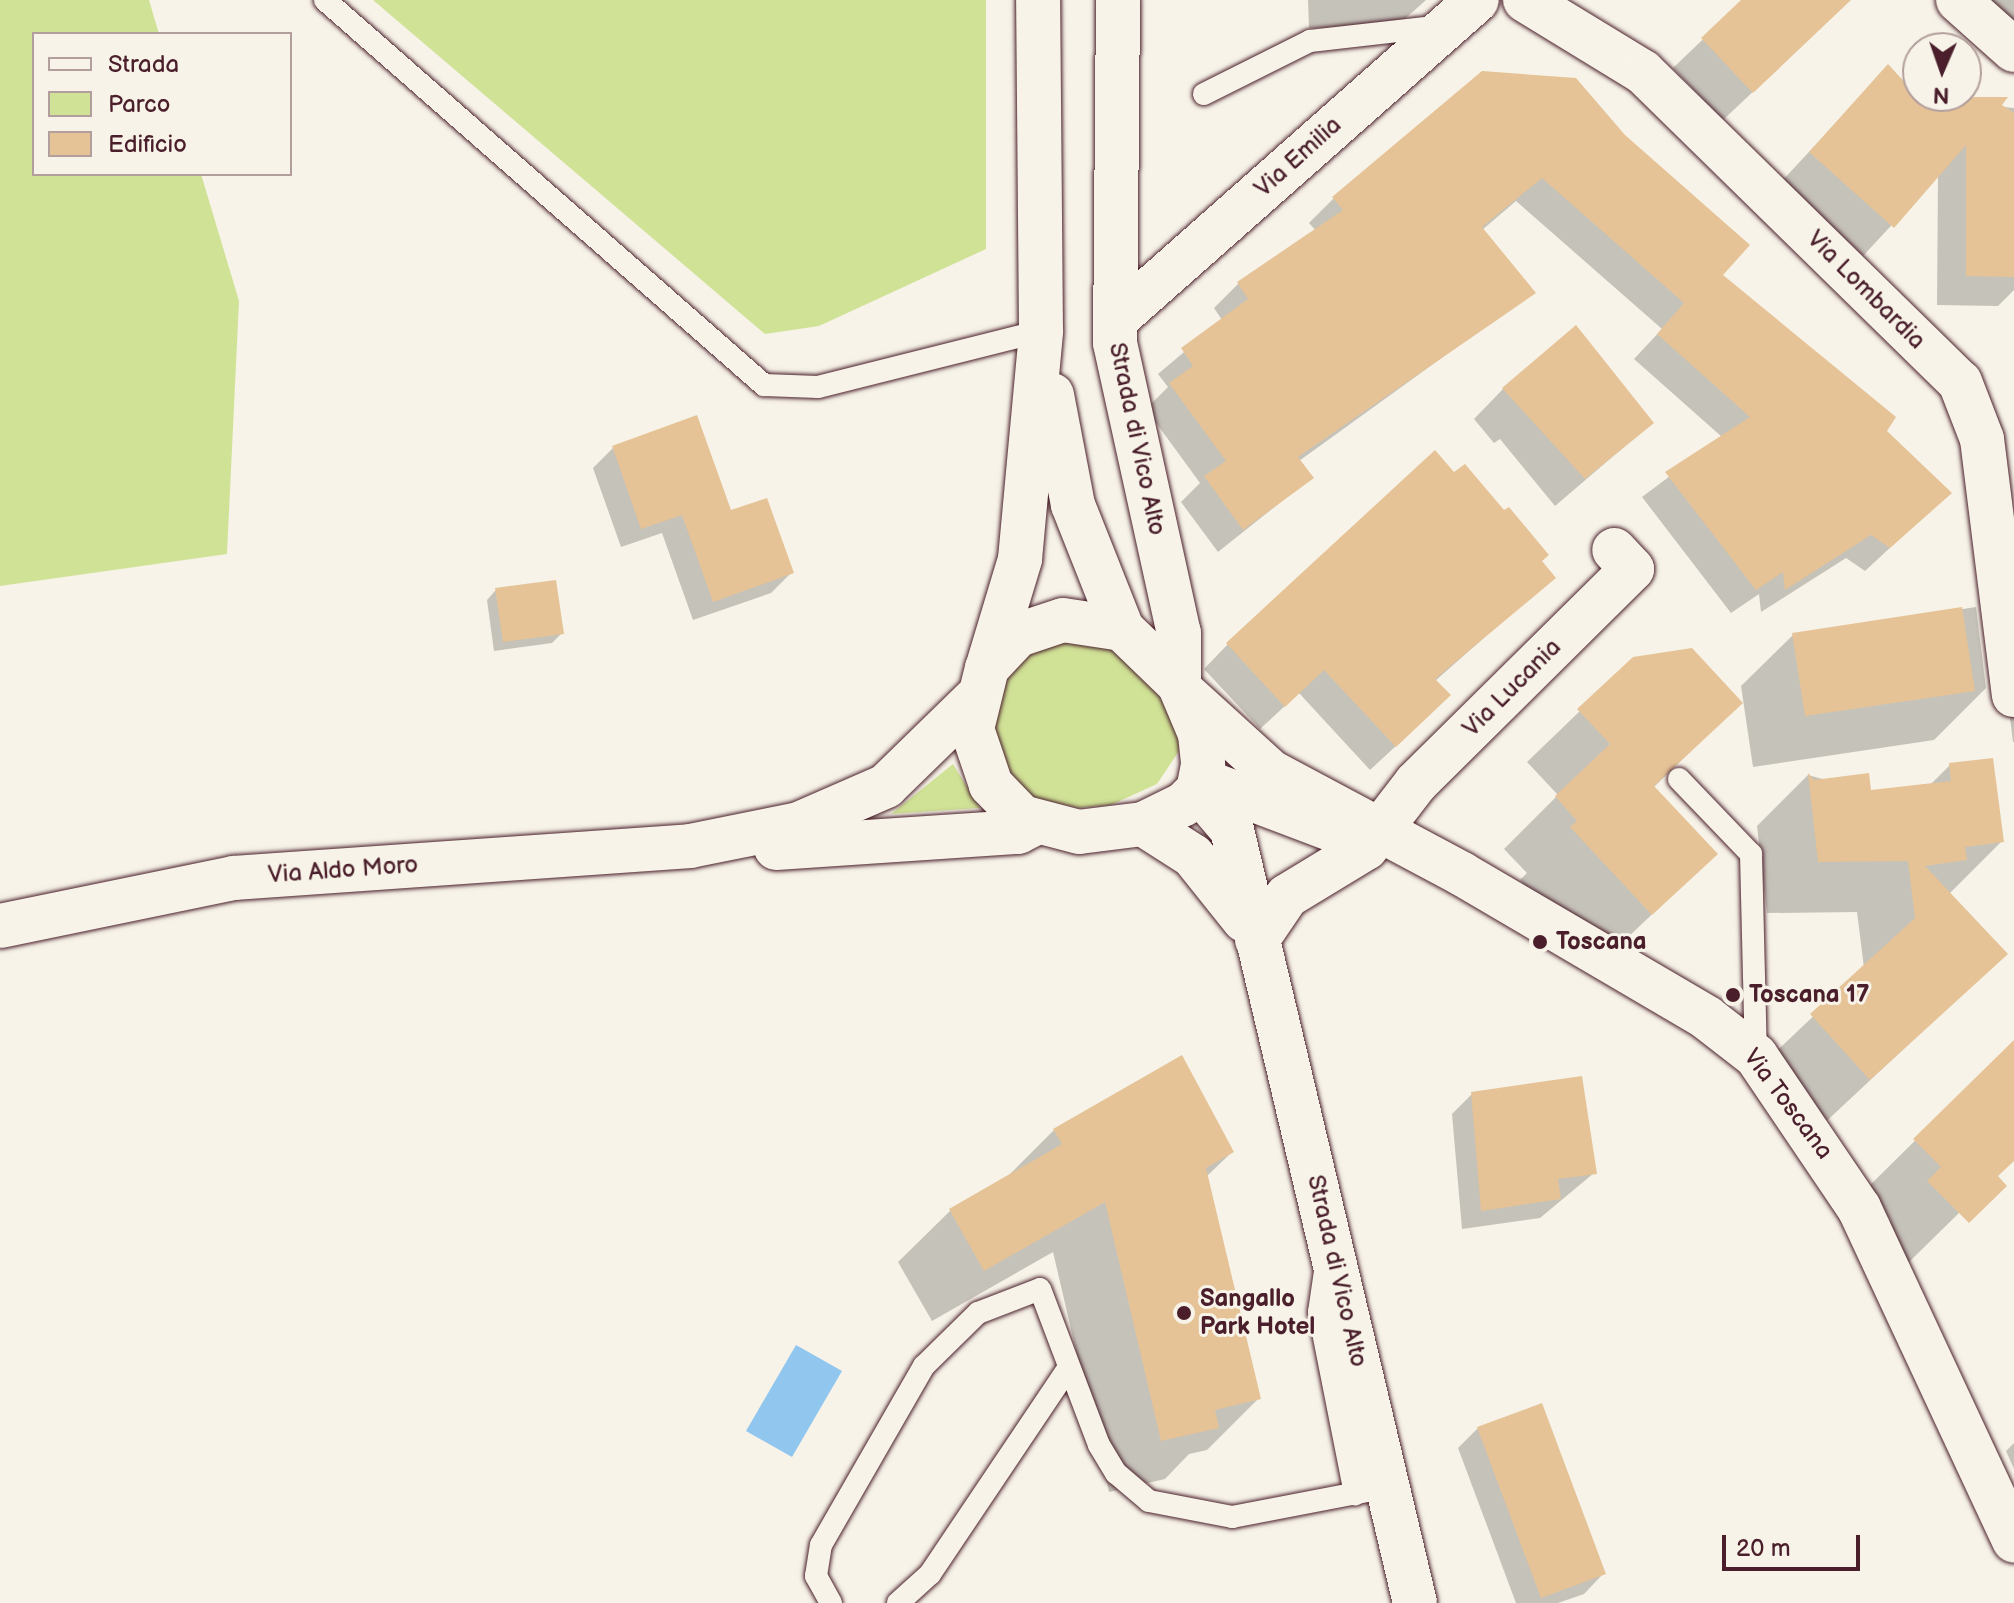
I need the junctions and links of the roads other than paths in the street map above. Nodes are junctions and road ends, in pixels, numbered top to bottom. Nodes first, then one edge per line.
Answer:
1 (325, 0) edge
2 (1038, 0) edge
3 (1118, 0) edge
4 (1525, 0) edge
5 (1958, 0) edge
6 (1462, 13) edge
7 (2014, 50) edge
8 (1204, 94) dead end
9 (1121, 315) junction
10 (1041, 331) junction
11 (1614, 550) dead end
12 (1122, 629) junction
13 (981, 683) junction
14 (1181, 688) junction
15 (2014, 695) edge
16 (1679, 779) dead end
17 (1199, 785) junction
18 (1036, 823) junction
19 (1143, 824) junction
20 (1382, 832) junction
21 (690, 846) junction
22 (0, 926) edge
23 (1257, 940) junction
24 (1756, 1056) junction
25 (1068, 1369) junction
26 (1371, 1490) junction
27 (2014, 1541) edge
28 (831, 1603) edge
29 (898, 1603) edge
30 (1415, 1603) edge

1 - 10 lane
2 - 10 street
3 - 9 street, Strada di Vico Alto
4 - 15 street, Via Lombardia
5 - 7 street
6 - 8 lane
6 - 9 street, Via Emilia
9 - 14 street, Strada di Vico Alto
10 - 12 street
10 - 13 street
11 - 20 street, Via Lucania
12 - 13 street
12 - 14 street, Strada di Vico Alto
13 - 18 street
13 - 21 street, Via Aldo Moro
14 - 17 street, Strada di Vico Alto
14 - 20 street, Via Toscana
16 - 24 lane
17 - 19 street
17 - 20 street, Via Toscana
17 - 23 street, Strada di Vico Alto
18 - 19 street
18 - 21 street, Via Aldo Moro
19 - 23 street, Strada di Vico Alto
20 - 23 street
20 - 24 street, Via Toscana
21 - 22 street, Via Aldo Moro
23 - 26 street, Strada di Vico Alto
24 - 27 street, Via Toscana
25 - 26 lane
25 - 28 lane
25 - 29 lane
26 - 30 street, Strada di Vico Alto

